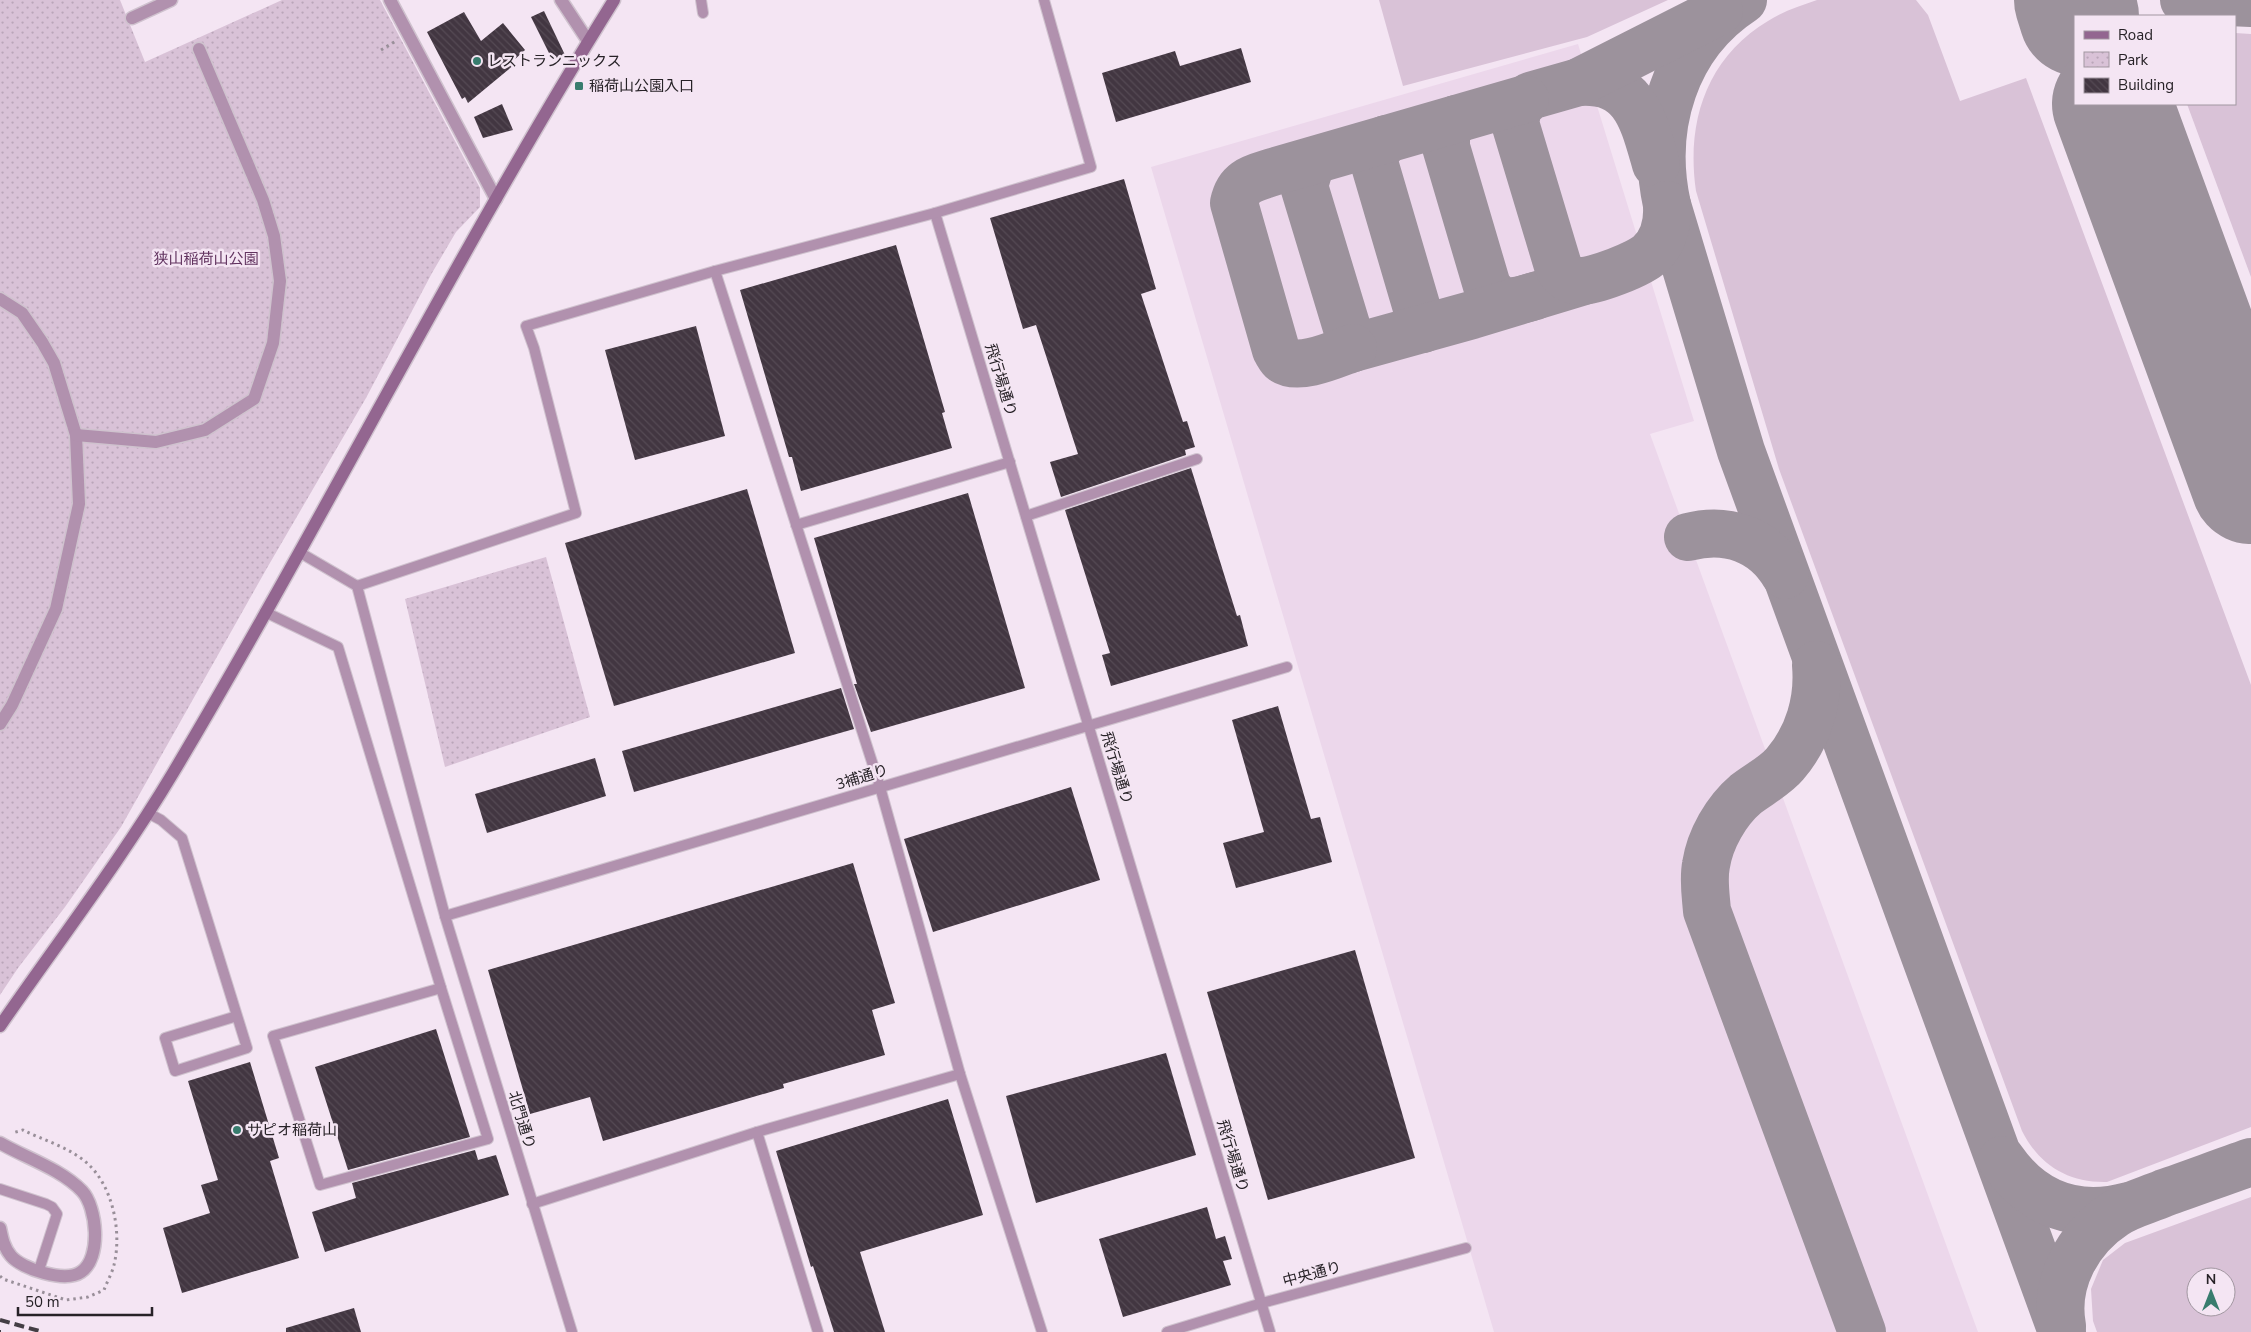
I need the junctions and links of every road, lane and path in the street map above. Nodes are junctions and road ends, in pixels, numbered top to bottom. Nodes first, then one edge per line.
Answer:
1 (171, 0) edge
2 (390, 0) edge
3 (560, 0) edge
4 (614, 0) edge
5 (701, 0) edge
6 (1044, 0) edge
7 (703, 13) dead end
8 (132, 18) dead end
9 (396, 41) dead end
10 (588, 41) junction
11 (199, 49) dead end
12 (381, 50) dead end
13 (496, 198) junction
14 (935, 213) junction
15 (715, 271) junction
16 (0, 299) edge
17 (76, 435) junction
18 (1197, 458) dead end
19 (1010, 462) junction
20 (1026, 516) junction
21 (796, 525) junction
22 (299, 552) junction
23 (357, 586) junction
24 (265, 612) junction
25 (1286, 667) dead end
26 (0, 724) edge
27 (1089, 725) junction
28 (880, 787) junction
29 (148, 813) junction
30 (445, 916) junction
31 (441, 988) junction
32 (236, 1016) junction
33 (0, 1026) edge
34 (960, 1074) junction
35 (757, 1132) junction
36 (2, 1139) edge
37 (0, 1189) edge
38 (532, 1204) junction
39 (0, 1228) edge
40 (1466, 1248) dead end
41 (39, 1270) junction
42 (0, 1276) edge
43 (1262, 1303) junction
44 (572, 1332) edge
45 (818, 1332) edge
46 (1042, 1332) edge
47 (1167, 1332) edge
48 (1270, 1332) edge

1 - 8 street
2 - 13 street
3 - 10 street
4 - 10 street
5 - 7 lane
6 - 14 lane
9 - 12 path
10 - 13 street
11 - 17 street
13 - 22 street
14 - 15 lane
14 - 19 lane, 飛行場通り
15 - 21 lane
15 - 23 lane
16 - 17 street
17 - 26 street
18 - 20 lane
19 - 20 lane, 飛行場通り
19 - 21 lane
20 - 27 lane, 飛行場通り
21 - 28 lane
22 - 23 lane
22 - 24 street
23 - 30 lane, 北門通り
24 - 29 street
24 - 31 lane
25 - 27 lane, 3補通り
27 - 28 lane, 3補通り
27 - 43 lane, 飛行場通り
28 - 30 lane, 3補通り
28 - 34 lane
29 - 32 lane
29 - 33 street
30 - 38 lane, 北門通り
31 - 31 lane
32 - 32 lane
34 - 35 lane
34 - 46 lane
35 - 38 lane
35 - 45 lane
36 - 41 street
36 - 42 path
37 - 41 lane
38 - 44 lane, 北門通り
39 - 41 street
40 - 43 lane, 中央通り
43 - 47 lane, 中央通り
43 - 48 lane, 飛行場通り

